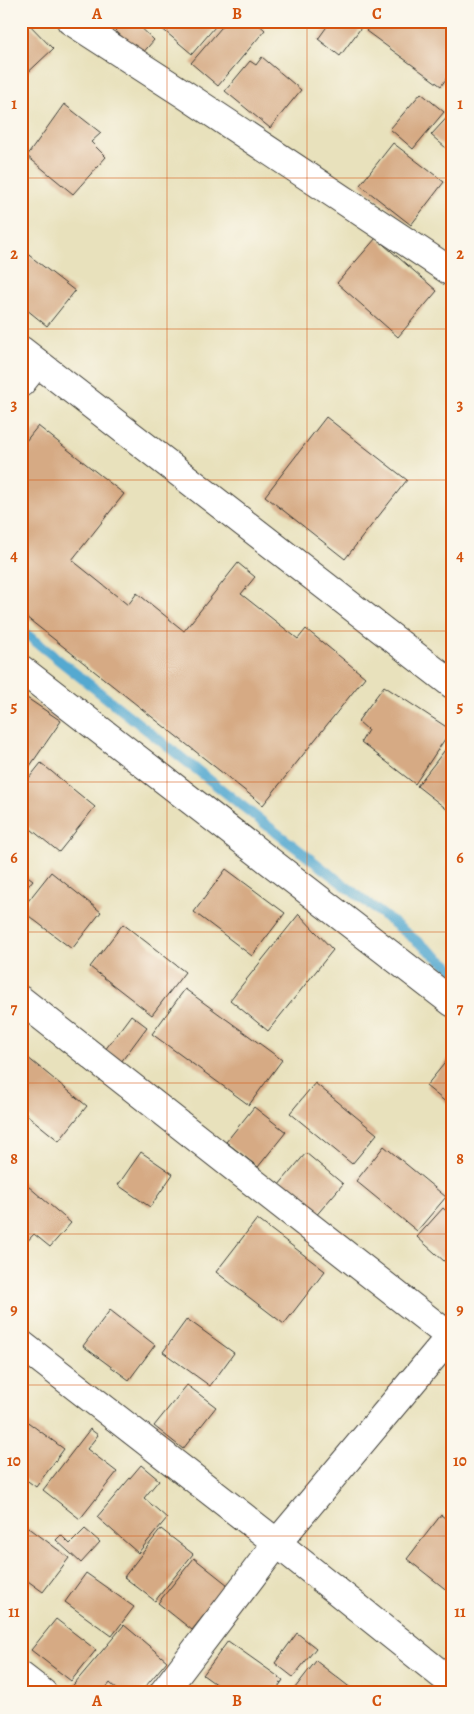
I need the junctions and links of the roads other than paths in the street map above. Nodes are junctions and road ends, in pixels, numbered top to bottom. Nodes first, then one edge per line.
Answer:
1 (71, 21) edge
2 (453, 273) edge
3 (26, 366) edge
4 (21, 669) edge
5 (453, 685) edge
6 (21, 1000) edge
7 (453, 1003) edge
8 (452, 1336) edge
9 (21, 1344) edge
10 (277, 1543) junction
11 (21, 1676) edge
12 (453, 1684) edge
13 (43, 1693) edge
14 (163, 1693) edge

1 - 2 street
3 - 5 street
4 - 7 street
6 - 8 street
8 - 10 street
9 - 10 street
10 - 12 street
10 - 14 street
11 - 13 street

